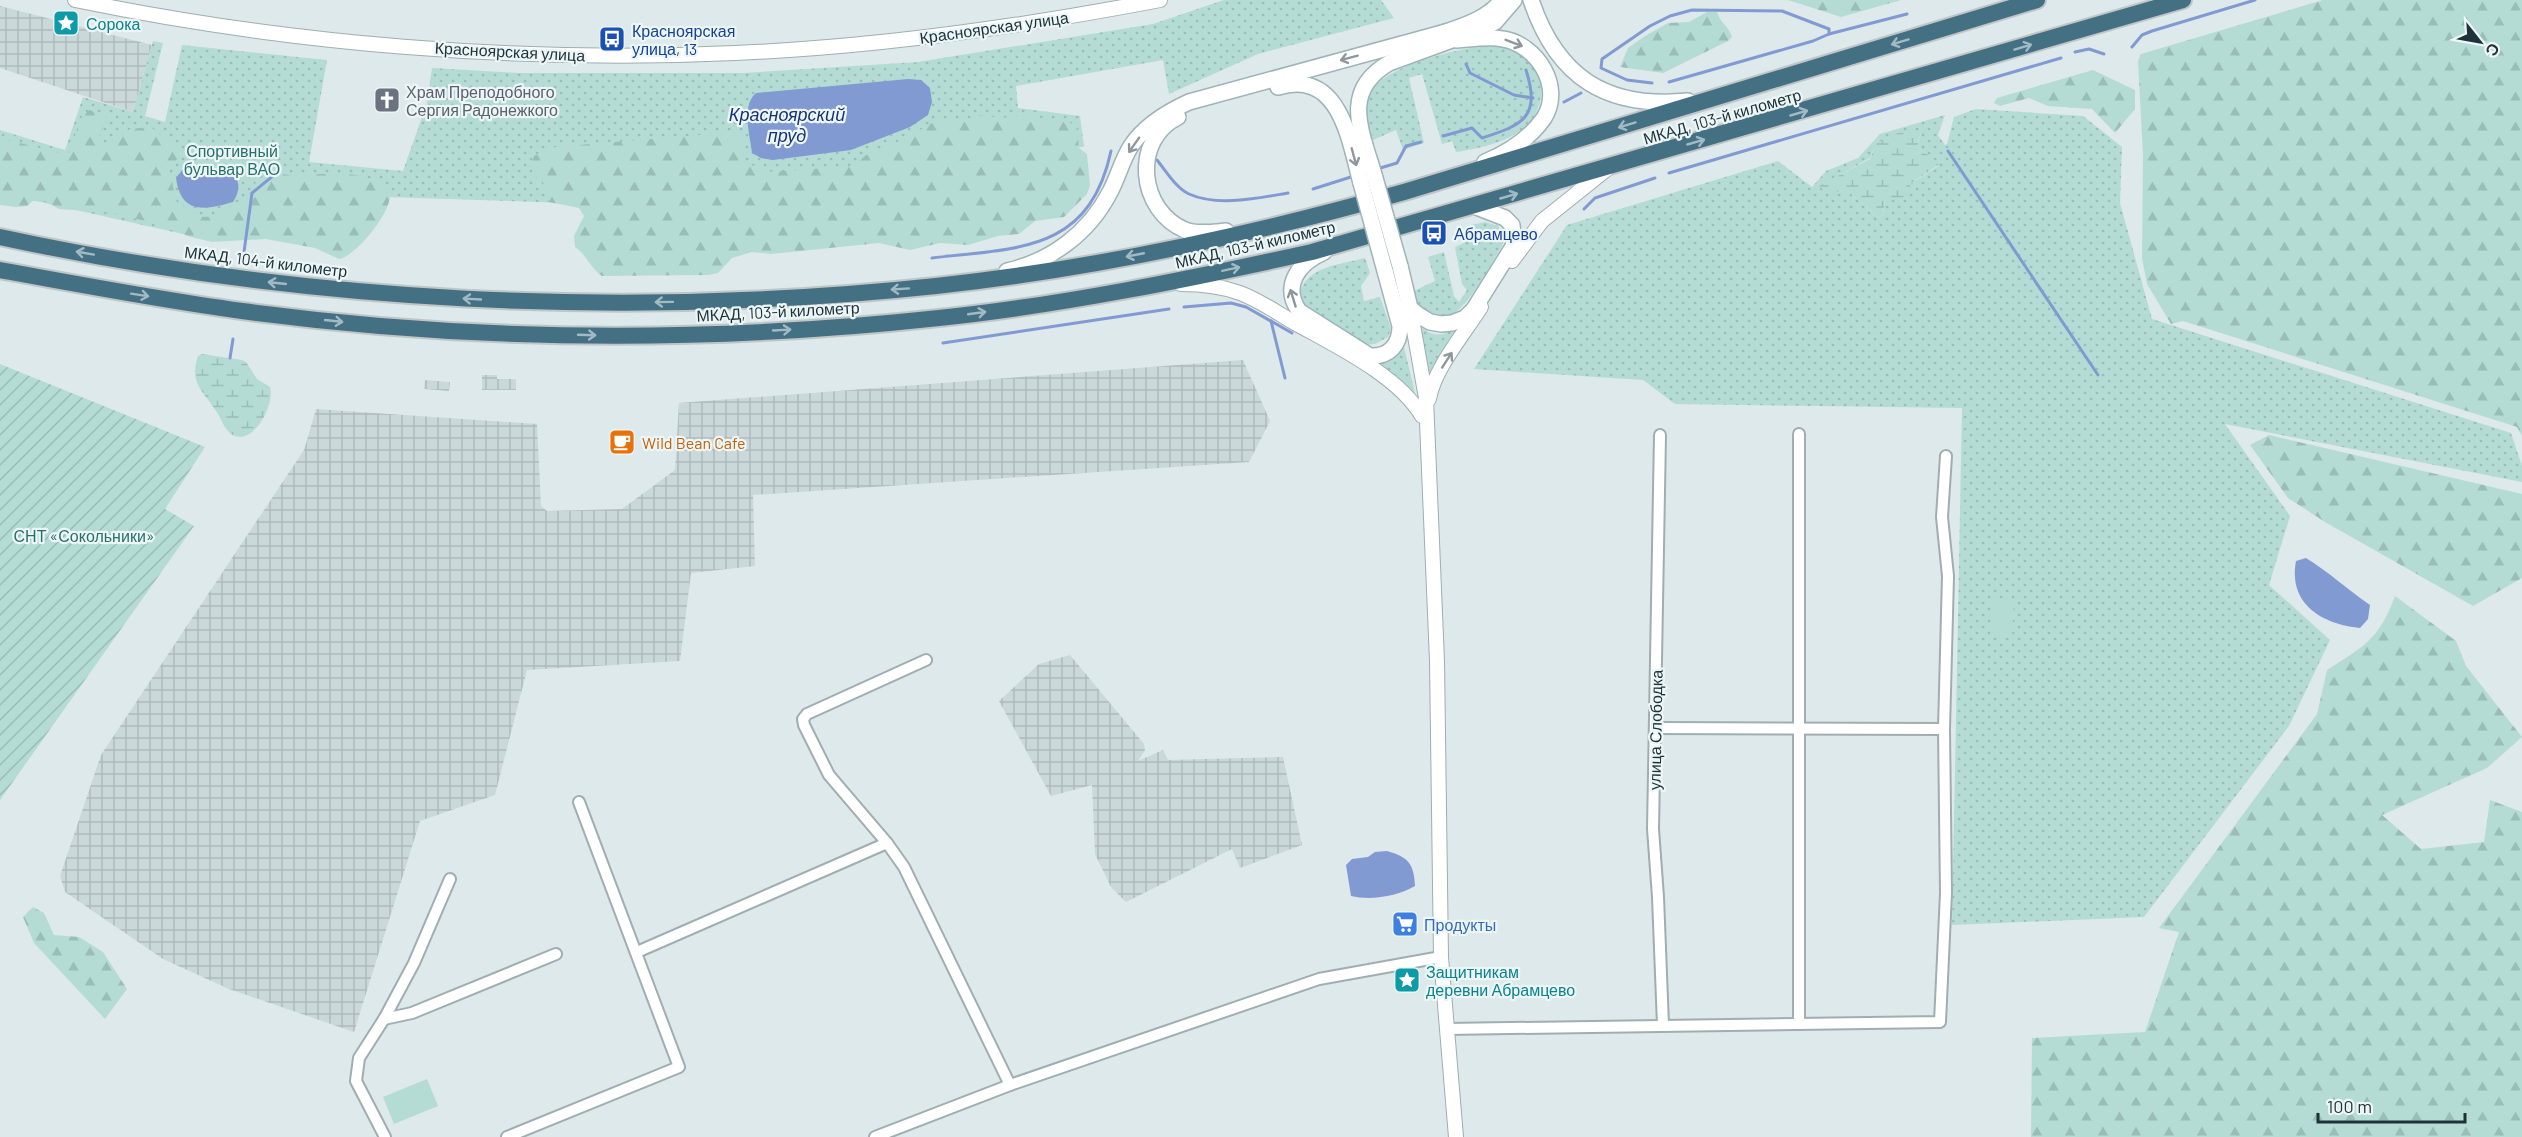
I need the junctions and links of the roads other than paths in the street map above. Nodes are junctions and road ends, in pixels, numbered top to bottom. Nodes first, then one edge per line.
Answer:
1 (75, 0) edge
2 (1160, 0) edge
3 (1502, 0) edge
4 (1514, 0) edge
5 (1531, 0) edge
6 (2037, 0) edge
7 (2183, 0) edge
8 (1451, 36) junction
9 (1764, 84) junction
10 (1347, 132) junction
11 (1608, 168) junction
12 (1368, 180) junction
13 (1404, 192) junction
14 (1474, 206) junction
15 (1304, 220) junction
16 (0, 237) edge
17 (1351, 241) junction
18 (0, 270) edge
19 (1164, 283) junction
20 (937, 286) junction
21 (530, 301) joint
22 (1403, 310) junction
23 (1424, 415) junction
24 (1799, 434) dead end
25 (1660, 435) dead end
26 (1946, 456) dead end
27 (926, 660) dead end
28 (1656, 728) junction
29 (1798, 729) junction
30 (1944, 729) junction
31 (579, 802) dead end
32 (887, 843) junction
33 (450, 879) dead end
34 (637, 952) junction
35 (556, 954) dead end
36 (1441, 957) junction
37 (384, 1018) junction
38 (1799, 1023) junction
39 (1663, 1025) junction
40 (1446, 1029) junction
41 (1010, 1085) junction
42 (385, 1137) edge
43 (507, 1137) edge
44 (875, 1137) edge
45 (1456, 1137) edge

1 - 2 street, Красноярская улица
3 - 8 main road
4 - 8 main road
5 - 9 main road
6 -> 9 highway, МКАД, 103-й километр
11 -> 7 highway, МКАД, 103-й километр
8 - 10 main road
8 - 12 main road
8 -> 13 main road
8 -> 20 main road
9 -> 13 highway, МКАД, 103-й километр
10 -> 12 main road
10 - 15 main road
14 -> 11 highway, МКАД, 103-й километр
23 -> 11 street
12 - 22 main road, bridge
13 - 15 highway, МКАД, 103-й километр
14 - 17 highway, МКАД, 103-й километр
14 - 22 main road
15 -> 20 highway, МКАД, 103-й километр
21 -> 16 highway, МКАД, 104-й километр
19 -> 17 highway, МКАД, 103-й километр
22 -> 17 main road
18 -> 19 highway, МКАД, 103-й километр
19 - 23 street
20 -> 21 highway, МКАД, 103-й километр
22 - 23 street
23 - 36 street
24 - 29 street
25 - 28 street, улица Слободка
26 - 30 street
27 - 32 street
28 - 29 street
28 - 39 street, улица Слободка
29 - 30 street
29 - 38 street
30 - 38 street
31 - 34 street
32 - 34 street
32 - 41 street
33 - 37 street
34 - 43 street
35 - 37 street
36 - 40 street
36 - 41 street
37 - 42 street
38 - 39 street
39 - 40 street
40 - 45 street
41 - 44 street

